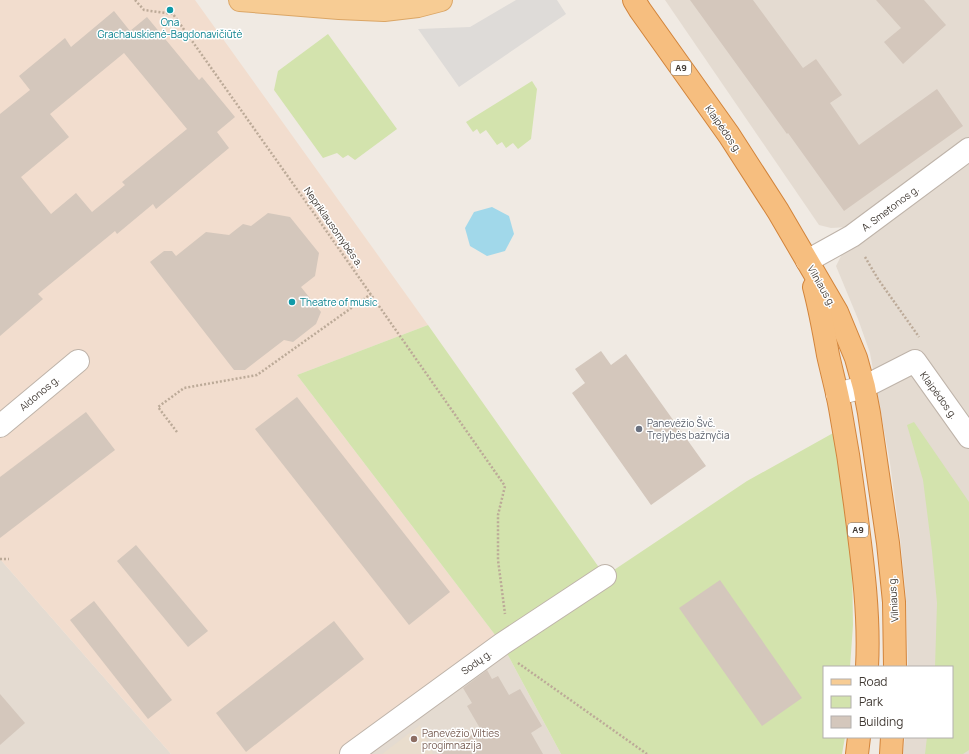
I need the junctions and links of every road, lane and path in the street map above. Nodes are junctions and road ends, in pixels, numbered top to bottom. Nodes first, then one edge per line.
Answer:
1 (135, 0) edge
2 (240, 0) edge
3 (441, 0) edge
4 (634, 0) edge
5 (969, 149) edge
6 (852, 236) junction
7 (807, 261) junction
8 (371, 294) junction
9 (920, 339) dead end
10 (78, 361) dead end
11 (864, 387) junction
12 (837, 394) junction
13 (0, 426) edge
14 (177, 432) dead end
15 (969, 437) edge
16 (0, 559) edge
17 (9, 559) dead end
18 (605, 576) dead end
19 (509, 639) junction
20 (866, 666) edge
21 (895, 666) edge
22 (859, 738) edge
23 (892, 738) edge
24 (351, 754) edge
25 (647, 754) edge
26 (857, 754) edge
27 (891, 754) edge

1 - 8 path, Nepriklausomybės a.
2 - 3 main road
4 - 7 highway, Klaipėdos g. / A9
5 - 6 street, A. Smetonos g.
6 - 7 street, A. Smetonos g.
6 - 9 path
7 - 11 highway, Vilniaus g. / A9
7 - 12 highway, Vilniaus g. / A9
8 - 14 path
8 - 19 path, Nepriklausomybės a.
10 - 13 street, Aldonos g.
11 - 12 street
11 - 15 street, Klaipėdos g.
11 - 21 highway, Vilniaus g. / A9
12 - 20 highway, Vilniaus g. / A9
16 - 17 path
18 - 19 street, Sodų g.
19 - 24 street, Sodų g.
19 - 25 path
22 - 26 highway
23 - 27 highway

